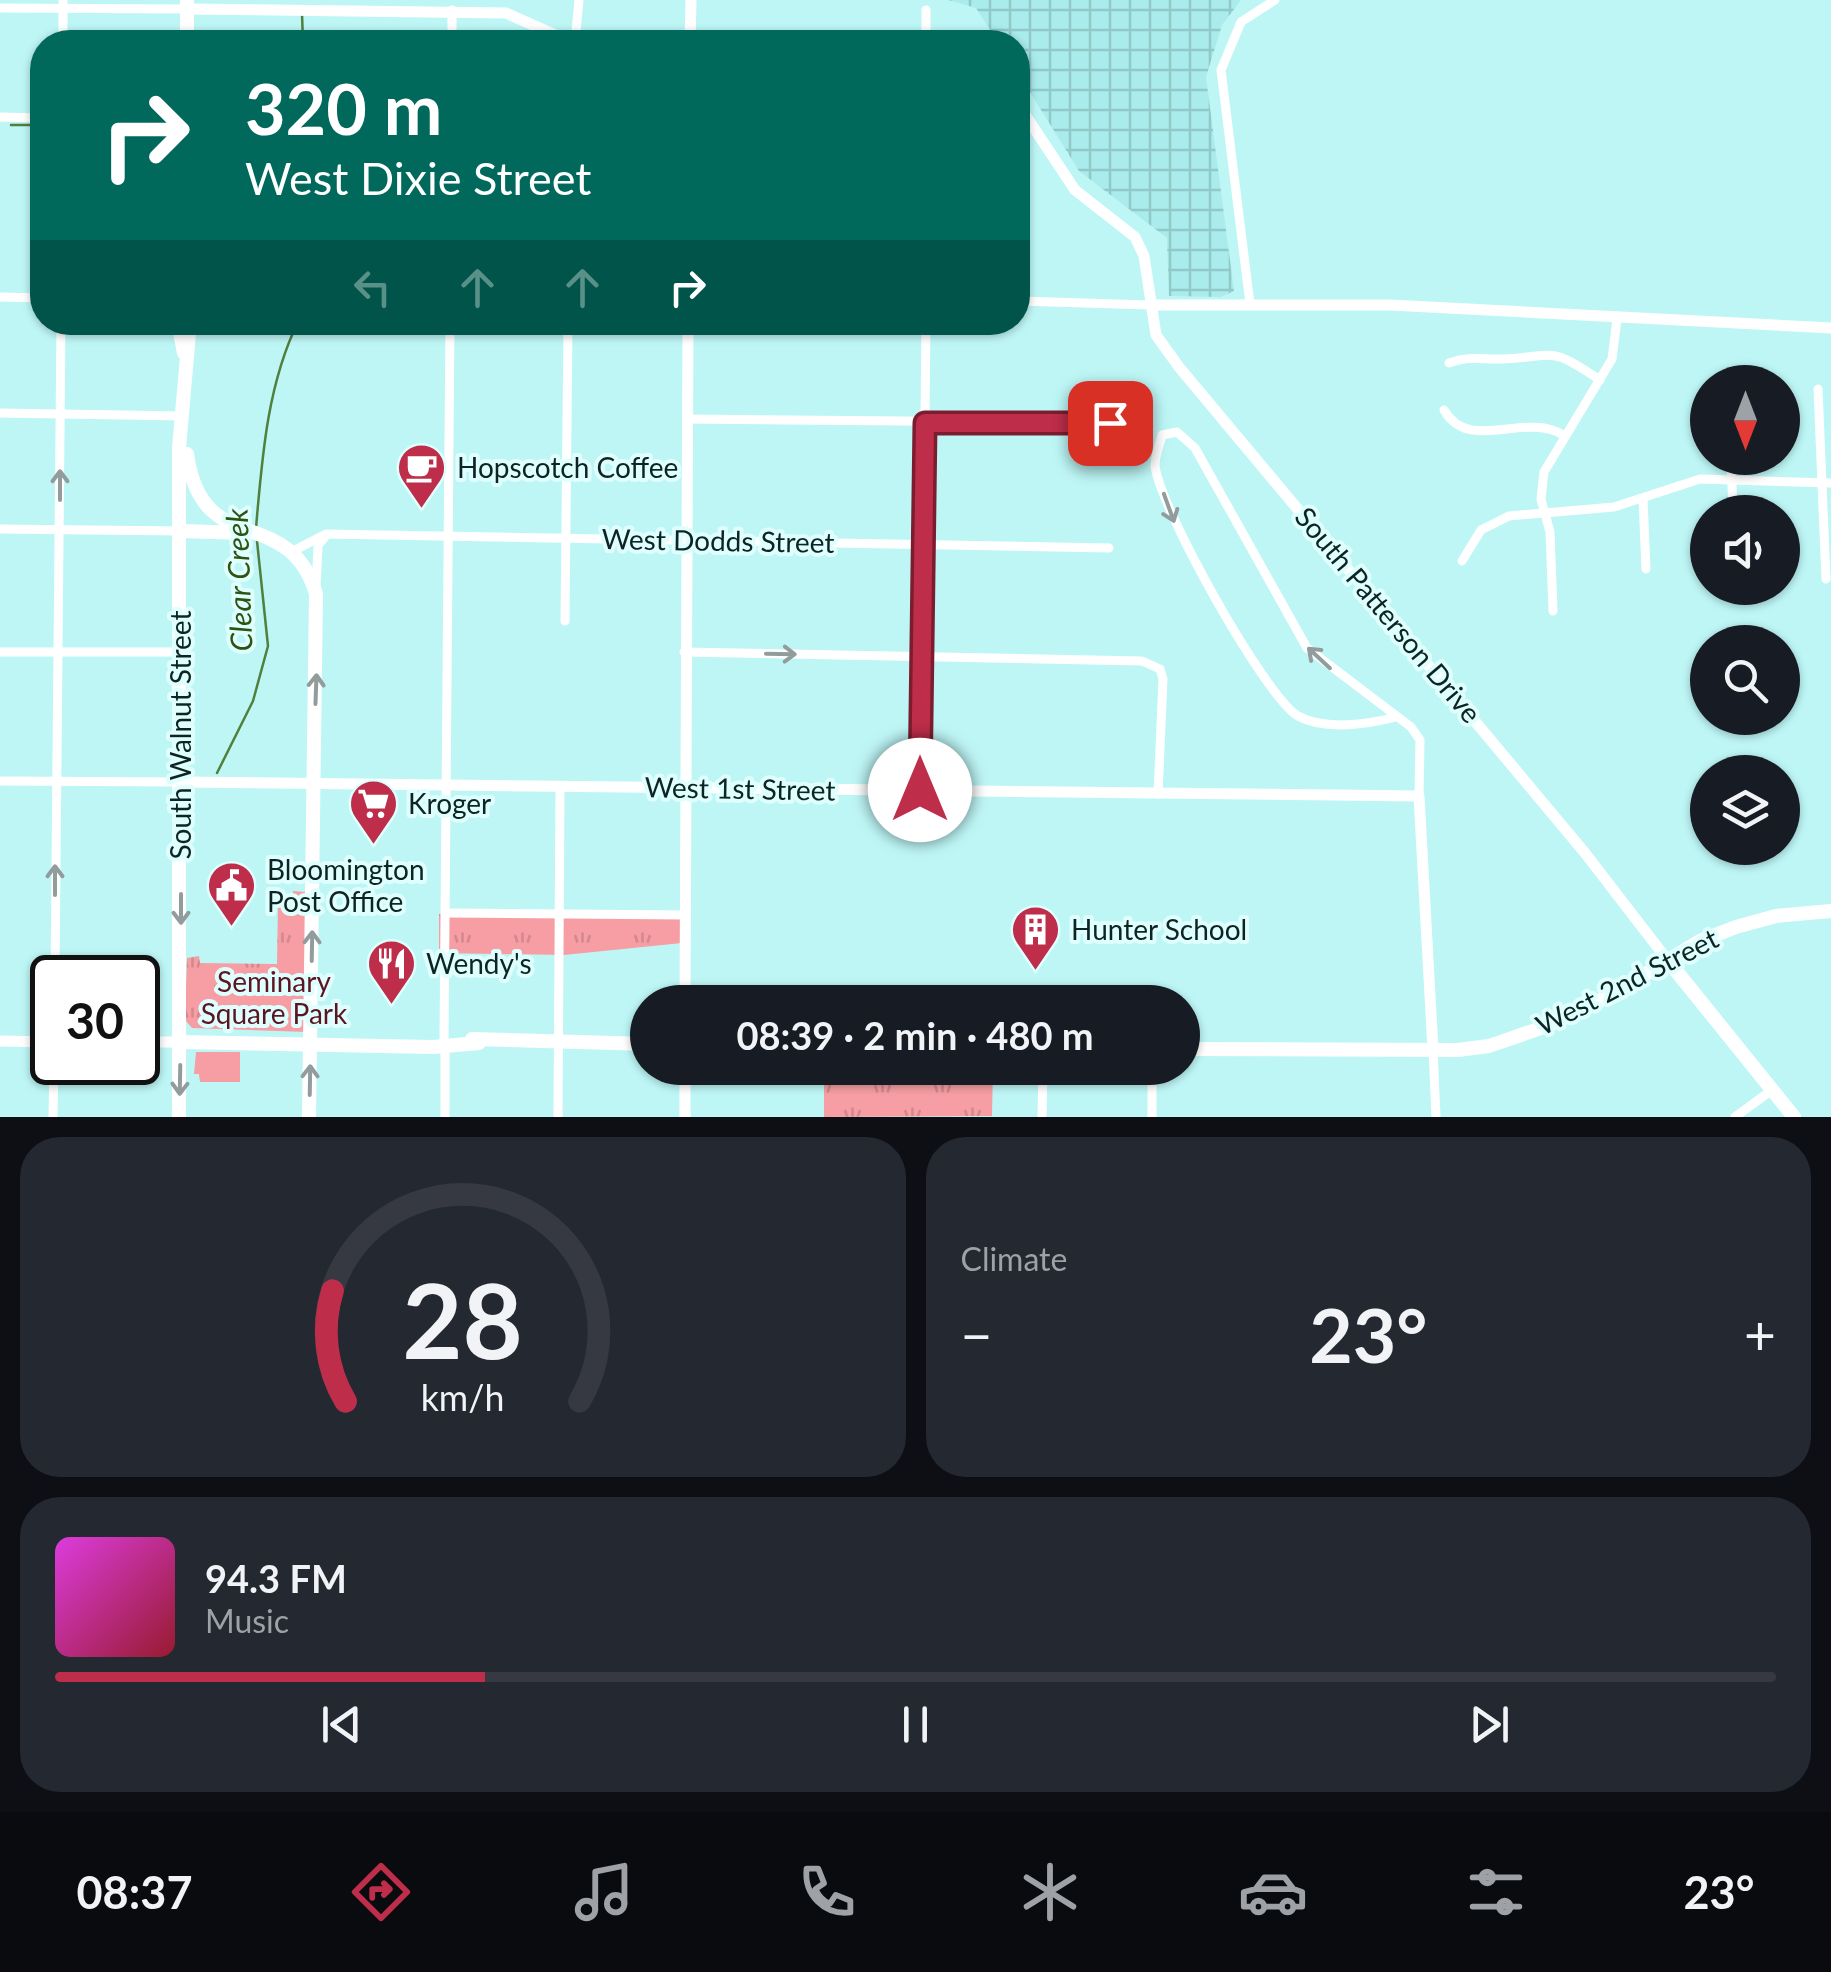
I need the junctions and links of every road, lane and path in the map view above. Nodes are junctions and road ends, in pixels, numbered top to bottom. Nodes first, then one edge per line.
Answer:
1 (579, 0) edge
2 (692, 0) edge
3 (1275, 0) edge
4 (62, 4) edge
5 (187, 4) edge
6 (0, 8) edge
7 (452, 10) junction
8 (926, 10) dead end
9 (62, 30) edge
10 (187, 30) edge
11 (452, 30) edge
12 (545, 30) edge
13 (575, 30) edge
14 (691, 30) edge
15 (926, 30) edge
16 (0, 117) edge
17 (30, 118) edge
18 (1030, 122) edge
19 (0, 298) edge
20 (30, 298) edge
21 (1030, 301) edge
22 (1250, 304) junction
23 (1150, 305) junction
24 (1618, 319) junction
25 (1831, 328) edge
26 (61, 335) edge
27 (180, 335) edge
28 (188, 335) edge
29 (450, 335) edge
30 (568, 335) edge
31 (688, 335) edge
32 (926, 335) edge
33 (184, 354) junction
34 (1449, 362) dead end
35 (1600, 380) junction
36 (1818, 388) dead end
37 (1444, 410) dead end
38 (0, 414) edge
39 (61, 414) junction
40 (687, 419) junction
41 (184, 422) junction
42 (925, 423) junction
43 (1140, 423) dead end
44 (1564, 435) junction
45 (1732, 475) edge
46 (1732, 479) junction
47 (1826, 484) edge
48 (1732, 495) edge
49 (1643, 499) junction
50 (1543, 510) junction
51 (0, 529) edge
52 (238, 529) junction
53 (60, 530) junction
54 (326, 534) junction
55 (182, 536) junction
56 (448, 537) junction
57 (566, 540) junction
58 (684, 540) junction
59 (922, 544) junction
60 (1110, 548) dead end
61 (294, 550) junction
62 (1462, 561) dead end
63 (1646, 569) dead end
64 (1826, 579) dead end
65 (316, 594) junction
66 (1553, 610) dead end
67 (564, 621) dead end
68 (0, 652) edge
69 (58, 652) junction
70 (182, 652) junction
71 (684, 652) junction
72 (921, 656) junction
73 (1396, 716) junction
74 (0, 781) edge
75 (55, 782) junction
76 (181, 782) junction
77 (314, 787) junction
78 (446, 787) junction
79 (560, 788) junction
80 (684, 788) junction
81 (920, 790) junction
82 (1158, 794) junction
83 (1419, 796) junction
84 (1831, 912) edge
85 (446, 914) junction
86 (560, 914) junction
87 (684, 915) junction
88 (55, 955) edge
89 (1669, 962) junction
90 (685, 985) edge
91 (0, 1041) edge
92 (30, 1042) edge
93 (160, 1042) edge
94 (180, 1042) junction
95 (310, 1043) junction
96 (444, 1043) junction
97 (558, 1043) junction
98 (630, 1044) edge
99 (1200, 1049) edge
100 (1432, 1050) junction
101 (54, 1085) edge
102 (686, 1085) edge
103 (1042, 1085) edge
104 (1152, 1085) edge
105 (1772, 1090) junction
106 (54, 1117) edge
107 (179, 1117) edge
108 (309, 1117) edge
109 (445, 1117) edge
110 (558, 1117) edge
111 (686, 1117) edge
112 (1042, 1117) edge
113 (1152, 1117) edge
114 (1436, 1117) edge
115 (1735, 1117) edge
116 (1794, 1117) edge

1 - 13 street
2 - 14 street
3 - 22 street
4 - 5 street
4 - 6 street
4 - 9 street
5 - 7 street
5 - 10 main road
7 - 11 street
7 - 12 street
8 - 15 street
16 - 17 street
18 - 23 street, South Patterson Drive
19 - 20 street
21 - 23 street
22 - 23 street
22 - 24 street
23 - 89 street, South Patterson Drive
24 - 25 street
24 - 35 street
26 - 39 street
27 - 33 main road, South Walnut Street
28 - 33 main road, South Walnut Street
29 - 56 street
30 - 57 street
31 - 40 street
32 - 42 street
33 - 41 main road, South Walnut Street
34 - 35 street
35 - 44 street
36 - 47 street
37 - 44 street
38 - 39 street
39 - 41 street
53 -> 39 street
40 - 42 street
40 - 58 street
41 - 52 main road
41 - 55 main road, South Walnut Street
42 - 43 street
42 - 59 street
44 - 50 street
45 - 46 street
46 - 47 street
46 - 48 street
46 - 49 street
47 - 64 street
49 - 50 street
49 - 63 street
50 - 62 street
50 - 66 street
51 - 53 street
52 - 55 main road
52 - 61 main road
53 - 55 street
53 - 69 street
54 - 56 street, West Dodds Street
54 - 61 street, West Dodds Street
54 - 65 street
55 - 70 main road, South Walnut Street
56 - 57 street, West Dodds Street
56 - 78 street
57 - 58 street, West Dodds Street
57 - 67 street
58 - 59 street, West Dodds Street
58 - 71 street
59 - 60 street, West Dodds Street
59 - 72 street
61 - 65 main road
77 -> 65 main road
68 - 69 street
69 - 70 street
69 - 75 street
70 - 76 main road, South Walnut Street
71 -> 72 street
71 - 80 street
72 - 81 street
72 - 82 street
73 -> 73 street
73 - 83 street
74 - 75 street
75 - 76 street
88 -> 75 street
76 - 77 street, West 1st Street
76 -> 94 main road, South Walnut Street
77 - 78 street, West 1st Street
95 -> 77 main road
78 - 79 street, West 1st Street
78 - 85 street
79 - 80 street, West 1st Street
79 - 86 street
80 - 81 street, West 1st Street
80 - 87 street
81 - 82 street, West 1st Street
82 - 83 street, West 1st Street
83 - 100 street
84 - 89 main road, West 2nd Street
85 - 86 street
85 - 96 street
86 - 87 street
86 - 97 street
87 - 90 street
89 - 100 main road, West 2nd Street
89 - 105 main road, South Patterson Drive
91 - 92 street
93 - 94 street
94 - 95 main road
94 -> 107 main road, South Walnut Street
95 - 96 main road
108 -> 95 main road
96 - 97 main road
96 - 109 street
97 - 98 main road
97 - 110 street
99 - 100 main road, West 2nd Street
100 - 114 street
101 - 106 street
102 - 111 street
103 - 112 street
104 - 113 street
105 - 115 street
105 - 116 main road, South Patterson Drive

